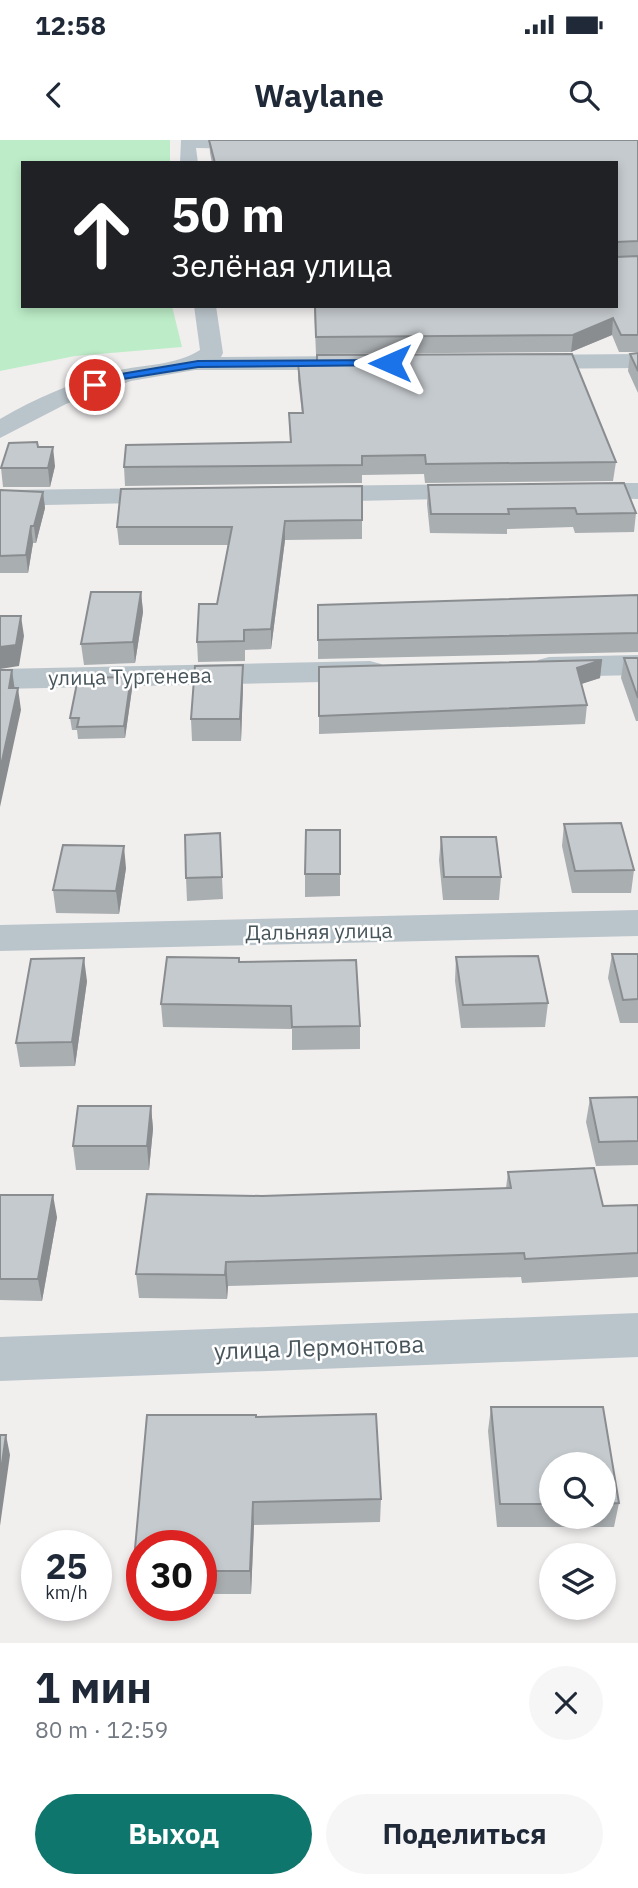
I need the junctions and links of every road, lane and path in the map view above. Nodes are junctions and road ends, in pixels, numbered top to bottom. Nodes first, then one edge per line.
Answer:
1 (279, 144) edge
2 (189, 161) edge
3 (205, 308) edge
4 (638, 361) edge
5 (500, 362) edge
6 (377, 363) edge
7 (198, 364) junction
8 (0, 430) edge
9 (638, 491) edge
10 (501, 492) edge
11 (542, 492) edge
12 (281, 495) edge
13 (199, 496) edge
14 (0, 498) edge
15 (638, 665) edge
16 (513, 668) edge
17 (402, 670) edge
18 (0, 679) edge
19 (638, 923) edge
20 (0, 938) edge
21 (638, 1335) edge
22 (0, 1359) edge

1 - 2 street
3 - 7 street
4 - 5 street
6 - 7 street
7 - 8 street
9 - 11 street
10 - 12 street
13 - 14 street
15 - 16 street
17 - 18 street, улица Тургенева
19 - 20 street, Дальняя улица
21 - 22 street, улица Лермонтова

